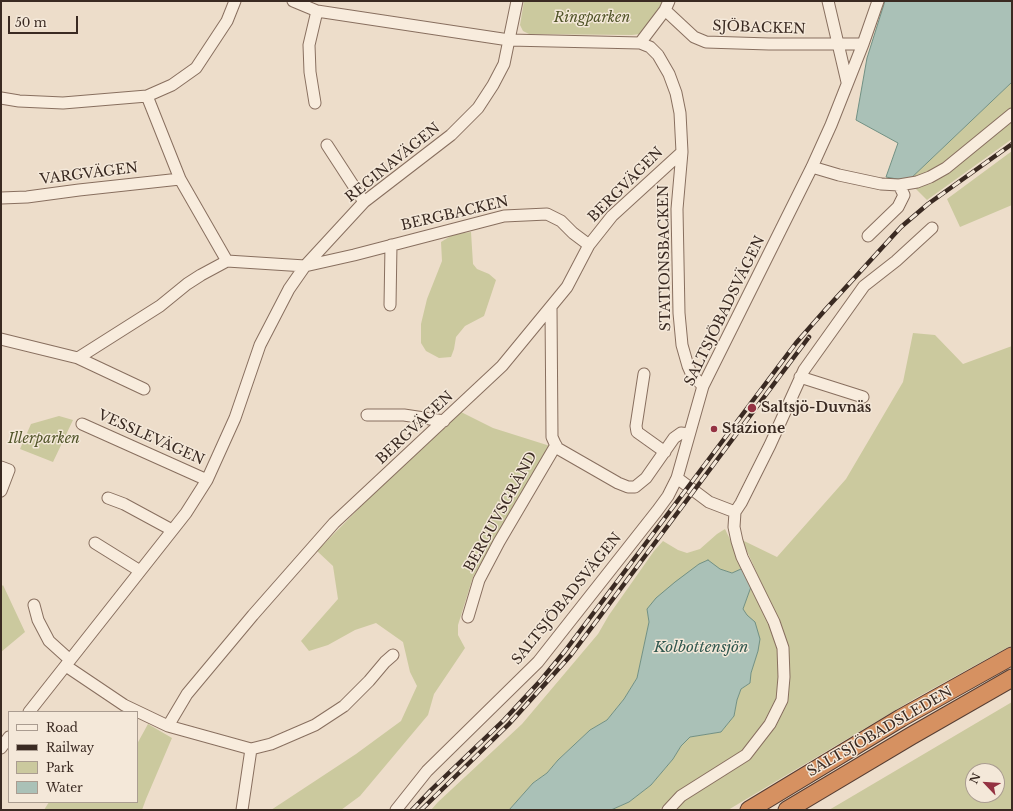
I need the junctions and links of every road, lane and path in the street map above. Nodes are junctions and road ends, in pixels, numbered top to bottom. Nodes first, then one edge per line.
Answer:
1 (235, 1) edge
2 (293, 1) edge
3 (517, 1) edge
4 (828, 1) edge
5 (878, 1) edge
6 (667, 6) edge
7 (317, 11) junction
8 (509, 40) junction
9 (640, 43) junction
10 (863, 44) junction
11 (838, 45) junction
12 (847, 82) junction
13 (147, 96) junction
14 (1, 98) edge
15 (315, 103) dead end
16 (1012, 114) edge
17 (328, 145) dead end
18 (682, 152) junction
19 (812, 167) junction
20 (180, 179) junction
21 (899, 185) junction
22 (1, 198) edge
23 (364, 202) junction
24 (932, 228) dead end
25 (868, 236) dead end
26 (391, 245) junction
27 (589, 245) junction
28 (227, 261) junction
29 (305, 266) junction
30 (390, 305) dead end
31 (551, 308) junction
32 (1, 339) edge
33 (78, 358) junction
34 (644, 374) dead end
35 (800, 377) junction
36 (703, 386) junction
37 (144, 388) dead end
38 (863, 397) dead end
39 (367, 415) dead end
40 (444, 421) junction
41 (82, 424) dead end
42 (689, 434) junction
43 (556, 445) junction
44 (665, 452) junction
45 (5, 468) edge
46 (677, 478) junction
47 (207, 480) junction
48 (1, 491) edge
49 (108, 498) dead end
50 (735, 512) junction
51 (172, 530) junction
52 (95, 543) dead end
53 (140, 571) junction
54 (34, 605) dead end
55 (468, 617) dead end
56 (393, 655) dead end
57 (1012, 656) edge
58 (68, 663) junction
59 (1012, 678) edge
60 (30, 711) edge
61 (137, 711) edge
62 (138, 712) edge
63 (168, 726) junction
64 (8, 738) edge
65 (1, 748) edge
66 (251, 749) junction
67 (242, 810) edge
68 (396, 810) edge
69 (668, 810) edge
70 (749, 810) edge
71 (787, 810) edge

1 - 13 street
2 - 7 street
3 - 8 street, REGINAVÄGEN
4 - 11 street
5 - 10 street, SALTSJÖBADSVÄGEN
6 - 9 street
6 - 11 street, SJÖBACKEN
7 - 8 street
7 - 15 street
8 - 9 street
8 - 23 street, REGINAVÄGEN
9 - 18 street, STATIONSBACKEN
10 - 11 street, SJÖBACKEN
10 - 12 street, SALTSJÖBADSVÄGEN
11 - 12 street
12 - 19 street, SALTSJÖBADSVÄGEN
13 - 14 street
13 - 20 street
16 - 21 street
17 - 23 street
18 - 27 street, BERGVÄGEN
18 - 36 street, STATIONSBACKEN
19 - 21 street
19 - 36 street, SALTSJÖBADSVÄGEN
20 - 22 street, VARGVÄGEN
20 - 28 street
21 - 25 street
23 - 29 street, REGINAVÄGEN
24 - 35 street
26 - 27 street, BERGBACKEN
26 - 29 street, BERGBACKEN
26 - 30 street, BERGBACKEN
27 - 31 street, BERGVÄGEN
28 - 29 street, BERGBACKEN
28 - 33 street
29 - 47 street, REGINAVÄGEN
31 - 40 street, BERGVÄGEN
31 - 43 street
32 - 33 street
33 - 37 street
34 - 44 street
35 - 38 street
35 - 50 street
36 - 42 street, SALTSJÖBADSVÄGEN
39 - 40 street
40 - 63 street, BERGVÄGEN
41 - 47 street, VESSLEVÄGEN
42 - 44 street
42 - 46 street, SALTSJÖBADSVÄGEN
43 - 44 street
43 - 55 street, BERGUVSGRÄND
45 - 48 street
46 - 50 street
46 - 68 street, SALTSJÖBADSVÄGEN
47 - 51 street, REGINAVÄGEN
49 - 51 street
50 - 69 street
51 - 53 street, REGINAVÄGEN
52 - 53 street
53 - 58 street, REGINAVÄGEN
54 - 58 street
56 - 66 street
57 - 70 highway, SALTSJÖBADSLEDEN
58 - 60 street, REGINAVÄGEN
58 - 61 street
59 - 71 highway, SALTSJÖBADSLEDEN
62 - 63 street
63 - 66 street
64 - 65 street
66 - 67 street

